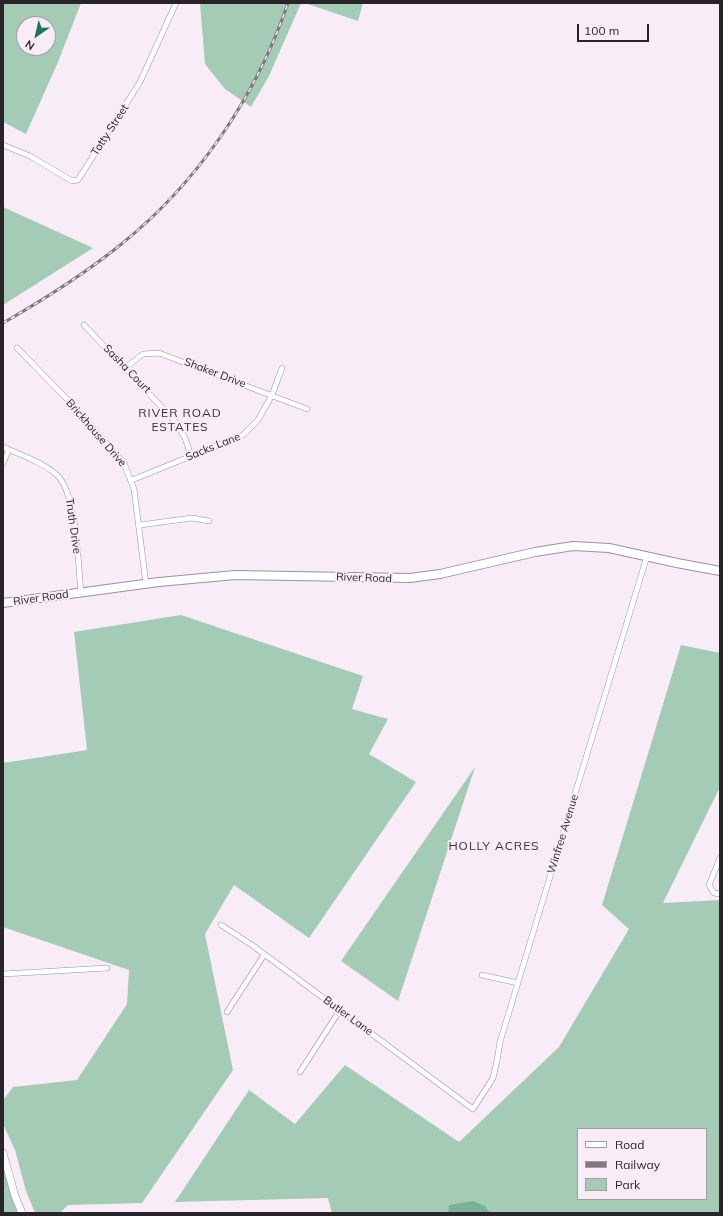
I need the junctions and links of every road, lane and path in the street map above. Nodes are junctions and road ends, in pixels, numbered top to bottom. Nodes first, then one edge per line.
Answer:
1 (176, 3) edge
2 (3, 145) edge
3 (84, 325) dead end
4 (17, 348) dead end
5 (125, 368) junction
6 (282, 368) dead end
7 (272, 395) junction
8 (307, 409) dead end
9 (3, 447) edge
10 (9, 450) junction
11 (191, 456) junction
12 (3, 463) edge
13 (132, 480) junction
14 (209, 521) dead end
15 (140, 525) junction
16 (647, 556) junction
17 (720, 570) edge
18 (146, 584) junction
19 (81, 593) junction
20 (3, 603) edge
21 (720, 858) edge
22 (720, 894) edge
23 (221, 925) dead end
24 (264, 955) junction
25 (107, 968) dead end
26 (3, 974) edge
27 (482, 975) dead end
28 (518, 983) junction
29 (340, 1010) junction
30 (227, 1012) dead end
31 (300, 1072) dead end
32 (473, 1109) joint
33 (3, 1152) edge
34 (22, 1213) edge

1 - 2 street, Totty Street
3 - 5 street, Sasha Court
4 - 13 street, Brickhouse Drive
5 - 7 street, Shaker Drive
5 - 11 street, Sasha Court
6 - 7 street, Sacks Lane
7 - 8 street, Shaker Drive
7 - 11 street, Sacks Lane
9 - 10 street, Truth Drive
10 - 12 street
10 - 19 street, Truth Drive
11 - 13 street, Sacks Lane
13 - 15 street, Brickhouse Drive
14 - 15 street
15 - 18 street, Brickhouse Drive
16 - 17 main road, River Road
16 - 18 main road, River Road
16 - 28 street, Winfree Avenue
18 - 19 main road, River Road
19 - 20 main road, River Road
21 - 22 street
23 - 24 street, Butler Lane
24 - 29 street, Butler Lane
24 - 30 street
25 - 26 street
27 - 28 street
28 - 32 street, Winfree Avenue
29 - 31 street
29 - 32 street, Butler Lane
33 - 34 main road

